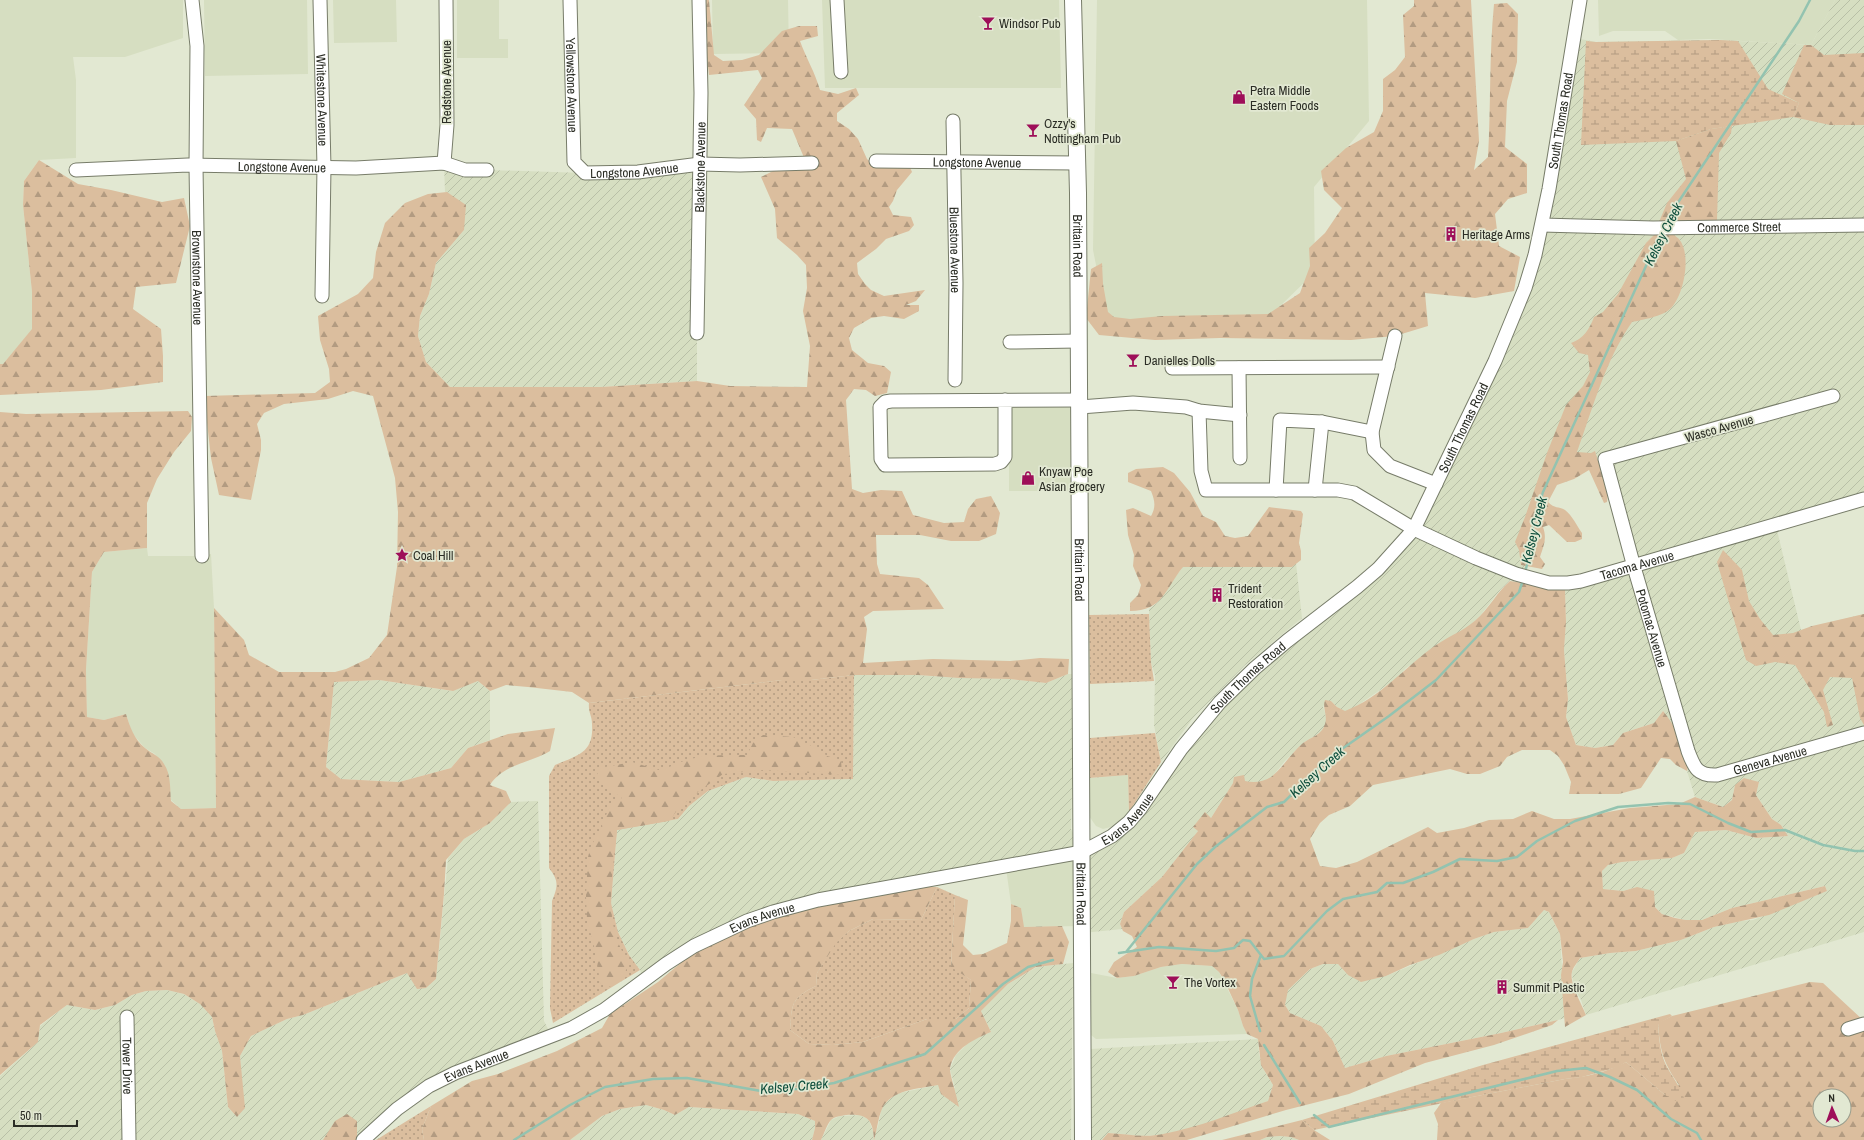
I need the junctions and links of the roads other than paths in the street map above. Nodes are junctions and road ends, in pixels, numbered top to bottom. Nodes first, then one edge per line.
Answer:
1 (192, 0) edge
2 (320, 0) edge
3 (446, 0) edge
4 (570, 0) edge
5 (699, 0) edge
6 (837, 0) edge
7 (1074, 0) edge
8 (1580, 0) edge
9 (840, 72) dead end
10 (954, 121) dead end
11 (876, 161) dead end
12 (954, 162) junction
13 (1077, 162) junction
14 (444, 163) junction
15 (812, 163) dead end
16 (700, 164) junction
17 (196, 166) junction
18 (324, 167) junction
19 (578, 168) joint
20 (76, 170) dead end
21 (487, 170) dead end
22 (1542, 225) junction
23 (1864, 225) edge
24 (322, 296) dead end
25 (697, 333) dead end
26 (1395, 336) dead end
27 (1078, 341) junction
28 (1010, 342) dead end
29 (1388, 366) junction
30 (1172, 368) dead end
31 (1239, 368) junction
32 (955, 380) dead end
33 (1833, 396) dead end
34 (1005, 400) junction
35 (1080, 403) junction
36 (1199, 411) junction
37 (1240, 415) junction
38 (1322, 422) junction
39 (1372, 432) junction
40 (1240, 458) dead end
41 (1605, 460) joint
42 (1436, 484) junction
43 (1276, 490) junction
44 (1315, 490) junction
45 (1864, 499) edge
46 (1414, 529) junction
47 (202, 556) dead end
48 (1634, 567) junction
49 (1864, 733) edge
50 (1688, 751) joint
51 (1174, 759) joint
52 (1082, 852) junction
53 (127, 1017) dead end
54 (1864, 1024) edge
55 (1848, 1029) dead end
56 (129, 1140) edge
57 (364, 1140) edge
58 (1083, 1140) edge

1 - 17 street, Brownstone Avenue
2 - 18 street, Whitestone Avenue
3 - 14 street, Redstone Avenue
4 - 19 street, Yellowstone Avenue
5 - 16 street, Blackstone Avenue
6 - 9 street
7 - 13 main road, Brittain Road
8 - 22 street, South Thomas Road
10 - 12 street, Bluestone Avenue
11 - 12 street, Longstone Avenue
12 - 13 street, Longstone Avenue
12 - 32 street, Bluestone Avenue
13 - 27 main road, Brittain Road
14 - 18 street, Longstone Avenue
14 - 21 street, Longstone Avenue
15 - 16 street, Longstone Avenue
16 - 19 street, Longstone Avenue
16 - 25 street, Blackstone Avenue
17 - 18 street, Longstone Avenue
17 - 20 street, Longstone Avenue
17 - 47 street, Brownstone Avenue
18 - 24 street, Whitestone Avenue
22 - 23 street, Commerce Street
22 - 42 street, South Thomas Road
26 - 29 street
27 - 28 street
27 - 35 main road, Brittain Road
29 - 31 street
29 - 39 street
30 - 31 street
31 - 37 street
33 - 41 street, Wasco Avenue
34 - 34 street
34 - 35 street
35 - 36 street
35 - 52 main road, Brittain Road
36 - 37 street
36 - 43 street, Tacoma Avenue
37 - 40 street
38 - 39 street
38 - 43 street
38 - 44 street
39 - 42 street
41 - 48 street, Potomac Avenue
42 - 46 street, South Thomas Road
43 - 44 street, Tacoma Avenue
44 - 46 street, Tacoma Avenue
45 - 48 street, Tacoma Avenue
46 - 48 street, Tacoma Avenue
46 - 51 street, South Thomas Road
48 - 50 street, Potomac Avenue
49 - 50 street, Geneva Avenue
51 - 52 street, Evans Avenue
52 - 57 street, Evans Avenue
52 - 58 main road, Brittain Road
53 - 56 street, Tower Drive
54 - 55 street

